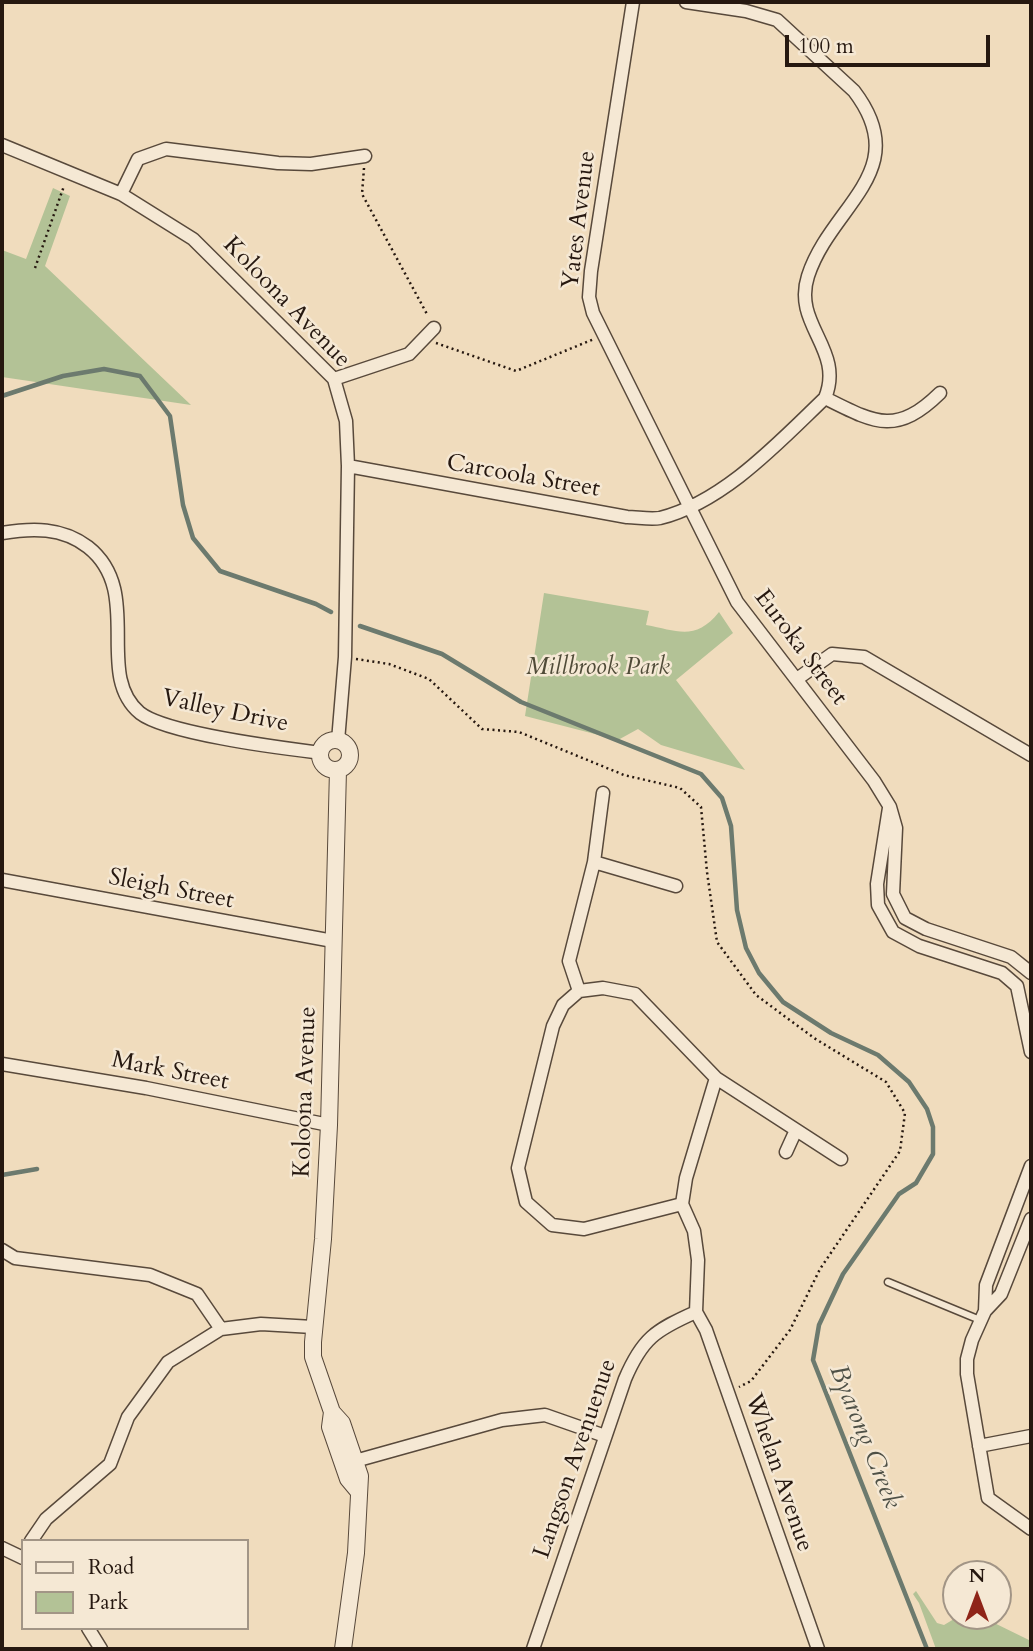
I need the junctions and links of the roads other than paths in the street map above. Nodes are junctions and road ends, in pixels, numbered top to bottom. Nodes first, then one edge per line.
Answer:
1 (633, 2) edge
2 (686, 2) edge
3 (2, 145) edge
4 (365, 156) road end
5 (121, 194) junction
6 (434, 328) road end
7 (334, 379) junction
8 (940, 393) dead end
9 (825, 398) junction
10 (348, 466) junction
11 (689, 506) junction
12 (2, 533) edge
13 (797, 679) junction
14 (338, 741) junction
15 (321, 753) junction
16 (1031, 755) edge
17 (338, 770) junction
18 (603, 793) dead end
19 (890, 807) junction
20 (594, 862) junction
21 (2, 880) edge
22 (676, 886) dead end
23 (333, 942) junction
24 (1031, 973) edge
25 (579, 991) junction
26 (1031, 1052) edge
27 (2, 1064) edge
28 (716, 1078) junction
29 (329, 1125) junction
30 (796, 1130) junction
31 (786, 1152) dead end
32 (841, 1159) dead end
33 (1031, 1166) edge
34 (682, 1204) junction
35 (1031, 1219) edge
36 (2, 1250) edge
37 (888, 1282) dead end
38 (696, 1312) junction
39 (983, 1316) junction
40 (313, 1327) junction
41 (222, 1329) junction
42 (332, 1412) junction
43 (605, 1436) junction
44 (1031, 1436) edge
45 (979, 1446) junction
46 (355, 1461) junction
47 (358, 1491) junction
48 (1031, 1529) edge
49 (32, 1539) edge
50 (2, 1548) edge
51 (21, 1556) edge
52 (89, 1630) edge
53 (101, 1649) edge
54 (343, 1649) edge
55 (533, 1649) edge
56 (818, 1649) edge

1 - 11 street, Yates Avenue
2 - 9 street
3 - 5 street, Koloona Avenue
4 - 5 street
5 - 7 street, Koloona Avenue
6 - 7 street
7 - 10 street, Koloona Avenue
8 - 9 street
9 - 11 street, Carcoola Street
10 - 11 street, Carcoola Street
10 - 14 street, Koloona Avenue
11 - 13 street, Euroka Street
12 - 15 street, Valley Drive
13 - 16 street
13 - 19 street, Euroka Street
14 - 15 street
14 - 17 street
15 - 17 street
17 - 23 street, Koloona Avenue
18 - 20 street
19 - 24 street, Euroka Street
19 - 26 street
20 - 22 street
20 - 25 street
21 - 23 street, Sleigh Street
23 - 29 street, Koloona Avenue
25 - 28 street
25 - 34 street
27 - 29 street, Mark Street
28 - 30 street
28 - 34 street
29 - 40 street, Koloona Avenue
30 - 31 street
30 - 32 street
33 - 39 street
34 - 38 street
35 - 39 street
36 - 41 street
37 - 39 lane
38 - 43 street, Langson Avenuenue
38 - 56 street, Whelan Avenue
39 - 45 street
40 - 41 street
40 - 42 street, Koloona Avenue
41 - 49 street
42 - 46 street, Koloona Avenue
42 - 47 street, Koloona Avenue
43 - 46 street
43 - 55 street, Langson Avenuenue
44 - 45 street
45 - 48 street
46 - 47 street, Koloona Avenue
47 - 54 street, Koloona Avenue
50 - 51 street
52 - 53 street

